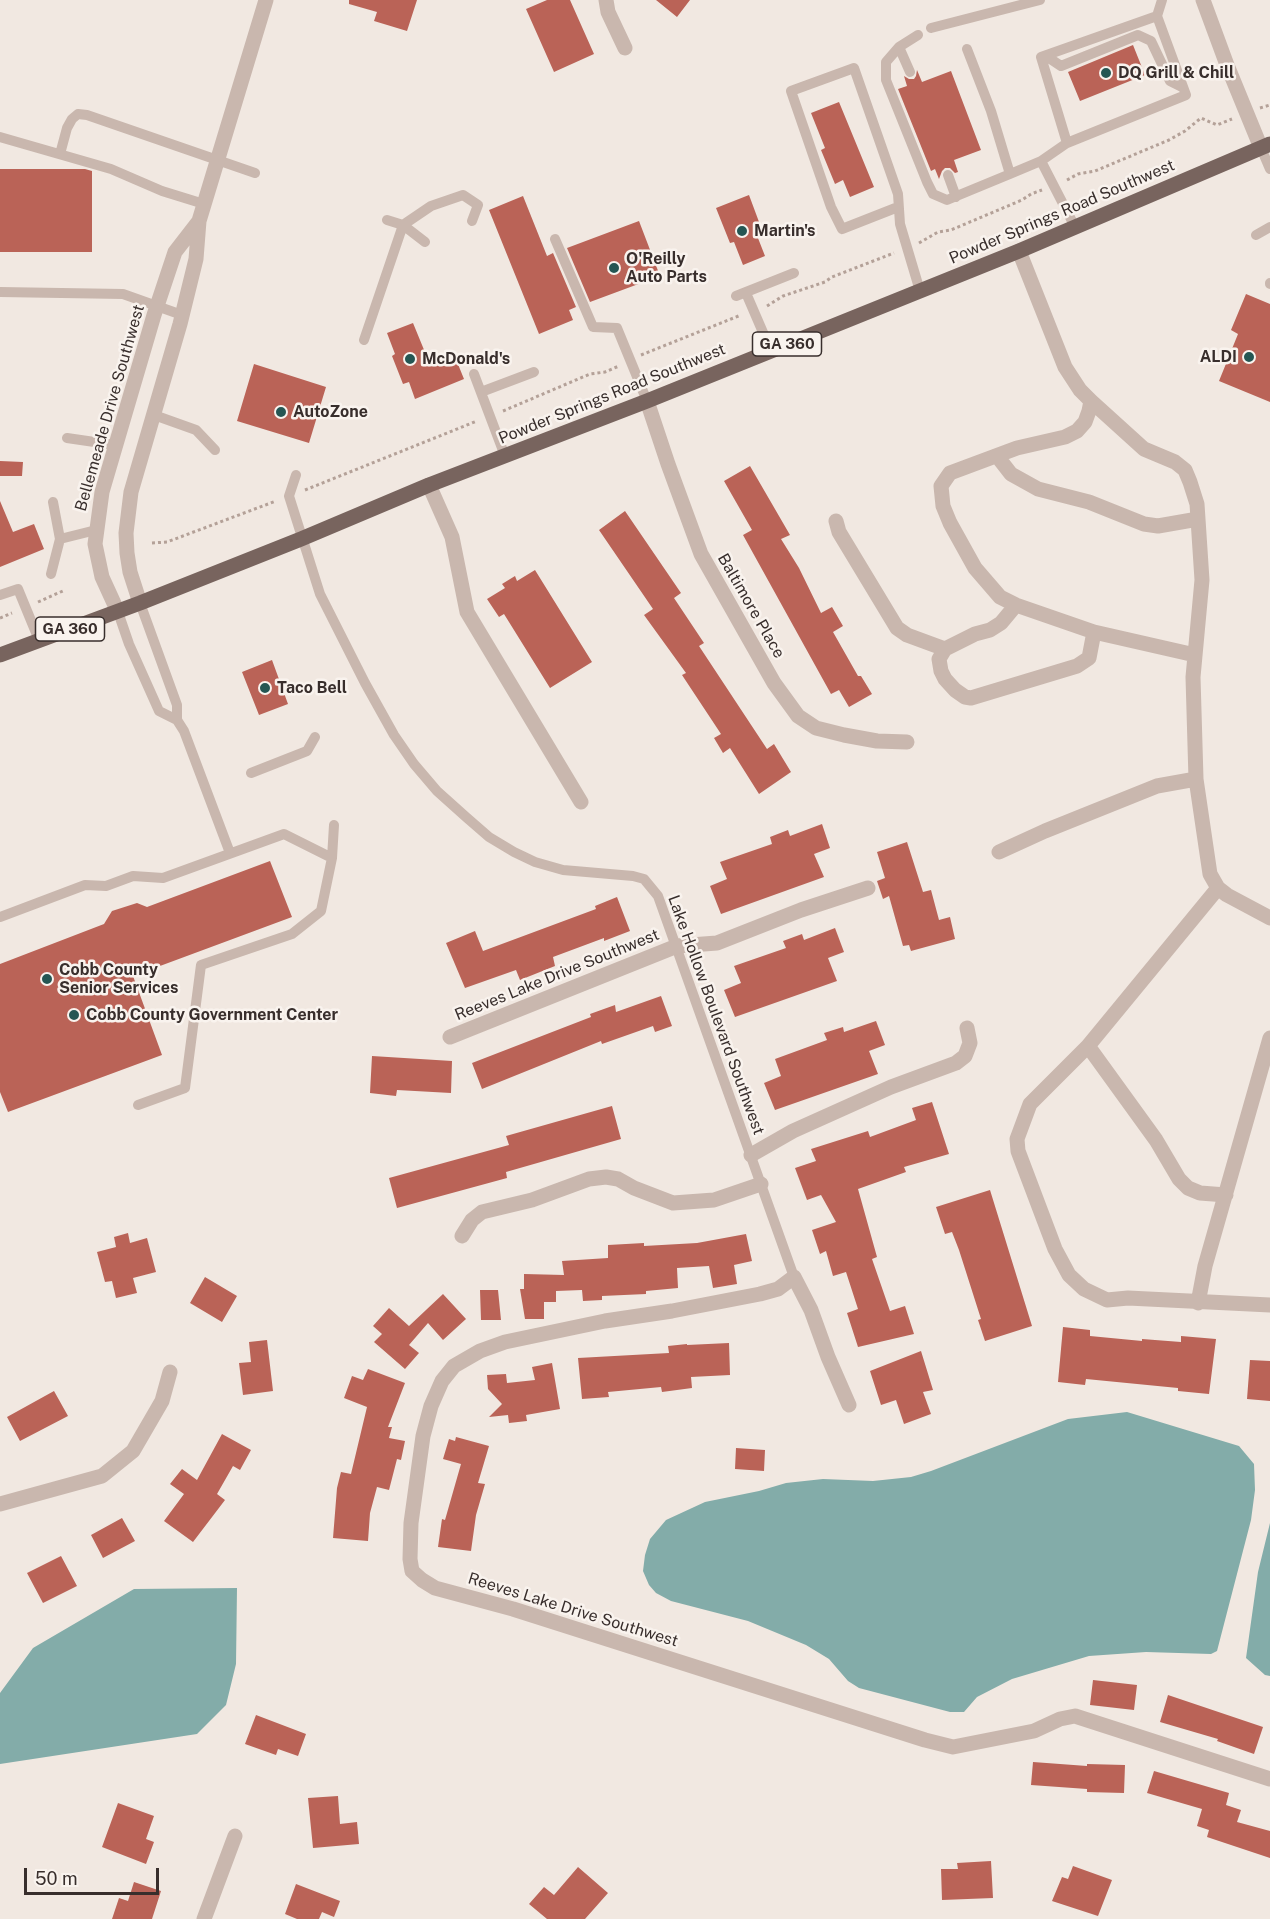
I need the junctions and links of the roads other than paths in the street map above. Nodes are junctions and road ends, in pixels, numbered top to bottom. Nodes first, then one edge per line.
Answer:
1 (266, 0) edge
2 (606, 0) edge
3 (1040, 0) edge
4 (1162, 0) edge
5 (1203, 0) edge
6 (1157, 16) junction
7 (931, 28) dead end
8 (918, 35) dead end
9 (898, 47) junction
10 (625, 48) dead end
11 (968, 49) dead end
12 (1046, 56) junction
13 (910, 72) dead end
14 (1182, 87) junction
15 (0, 137) edge
16 (1067, 143) junction
17 (1266, 146) edge
18 (60, 154) junction
19 (217, 160) junction
20 (1041, 161) junction
21 (1270, 169) edge
22 (255, 173) dead end
23 (1010, 174) junction
24 (948, 175) dead end
25 (956, 197) junction
26 (204, 204) junction
27 (898, 207) junction
28 (387, 220) dead end
29 (199, 221) junction
30 (472, 221) dead end
31 (403, 225) junction
32 (1075, 227) junction
33 (1270, 227) edge
34 (1256, 235) dead end
35 (555, 239) dead end
36 (425, 242) dead end
37 (1019, 251) junction
38 (794, 273) dead end
39 (920, 291) junction
40 (0, 292) edge
41 (157, 306) junction
42 (182, 315) junction
43 (364, 340) dead end
44 (771, 351) junction
45 (534, 372) dead end
46 (474, 374) dead end
47 (481, 392) junction
48 (647, 401) junction
49 (1091, 401) junction
50 (154, 415) junction
51 (67, 438) dead end
52 (115, 446) junction
53 (215, 450) dead end
54 (505, 456) junction
55 (997, 456) junction
56 (296, 476) dead end
57 (429, 486) junction
58 (52, 502) dead end
59 (1198, 519) junction
60 (836, 521) dead end
61 (96, 530) junction
62 (60, 539) junction
63 (301, 539) junction
64 (51, 574) dead end
65 (0, 595) edge
66 (140, 603) junction
67 (1016, 605) junction
68 (118, 612) junction
69 (1094, 632) junction
70 (39, 640) junction
71 (945, 649) junction
72 (0, 655) edge
73 (1196, 655) junction
74 (177, 720) junction
75 (315, 737) dead end
76 (907, 742) dead end
77 (251, 773) dead end
78 (1196, 779) junction
79 (581, 802) dead end
80 (334, 825) dead end
81 (999, 852) dead end
82 (230, 853) junction
83 (332, 858) junction
84 (868, 888) dead end
85 (1218, 888) junction
86 (0, 917) edge
87 (1270, 918) edge
88 (677, 946) junction
89 (967, 1028) dead end
90 (450, 1037) dead end
91 (1270, 1038) edge
92 (1088, 1046) junction
93 (138, 1105) dead end
94 (751, 1155) junction
95 (761, 1184) junction
96 (1226, 1196) junction
97 (462, 1236) dead end
98 (794, 1277) junction
99 (1198, 1303) junction
100 (1270, 1305) edge
101 (170, 1372) dead end
102 (849, 1405) dead end
103 (0, 1503) edge
104 (1270, 1779) edge
105 (235, 1836) dead end
106 (204, 1919) edge

1 - 19 street, Bellemeade Drive Southwest
2 - 10 street
3 - 7 lane
4 - 6 lane
5 - 17 street
6 - 12 lane
6 - 14 lane
8 - 9 lane
9 - 13 lane
9 - 25 lane
11 - 23 lane
12 - 14 lane
12 - 16 lane
14 - 16 lane
15 - 18 lane
16 - 20 lane
17 - 21 lane
17 - 32 main road, Powder Springs Road Southwest / GA 360
18 - 19 lane
18 - 26 lane
19 - 22 lane
19 - 26 street, Bellemeade Drive Southwest
20 - 23 lane
20 - 32 lane
23 - 25 lane
24 - 25 lane
26 - 29 street, Bellemeade Drive Southwest
27 - 27 lane
27 - 39 lane
28 - 31 lane
29 - 41 street, Bellemeade Drive Southwest
29 - 42 street, Bellemeade Drive Southwest
30 - 31 lane
31 - 36 lane
31 - 43 lane
32 - 37 main road, Powder Springs Road Southwest / GA 360
33 - 34 lane
35 - 48 lane
37 - 39 main road, Powder Springs Road Southwest / GA 360
37 - 49 street
38 - 44 lane
39 - 44 main road, Powder Springs Road Southwest / GA 360
40 - 41 lane
41 - 42 lane
41 - 52 street, Bellemeade Drive Southwest
42 - 50 street, Bellemeade Drive Southwest
44 - 48 main road, Powder Springs Road Southwest / GA 360
45 - 47 lane
46 - 47 lane
47 - 54 lane
48 - 54 main road, Powder Springs Road Southwest / GA 360
48 - 76 street, Baltimore Place
49 - 55 street
49 - 59 street
50 - 53 lane
50 - 66 street, Bellemeade Drive Southwest
51 - 52 lane
52 - 61 street, Bellemeade Drive Southwest
54 - 57 main road, Powder Springs Road Southwest / GA 360
55 - 59 street
55 - 67 street
56 - 63 lane, Lake Hollow Boulevard Southwest
57 - 63 main road, Powder Springs Road Southwest / GA 360
57 - 79 street
58 - 62 lane
59 - 73 street
60 - 71 street
61 - 62 lane
61 - 68 street, Bellemeade Drive Southwest
62 - 64 lane
63 - 66 main road, Powder Springs Road Southwest / GA 360
63 - 88 lane, Lake Hollow Boulevard Southwest
65 - 70 lane
66 - 68 main road, GA 360
66 - 74 lane
67 - 69 street
67 - 71 street
68 - 70 main road, GA 360
68 - 74 lane
69 - 71 street
69 - 73 street
70 - 72 main road, GA 360
73 - 78 street
74 - 82 lane
75 - 77 lane
78 - 81 street
78 - 85 street
80 - 83 lane
82 - 83 lane
82 - 86 lane
83 - 93 lane
84 - 88 street, Reeves Lake Drive Southwest
85 - 87 street
85 - 92 street
88 - 90 street, Reeves Lake Drive Southwest
88 - 94 lane, Lake Hollow Boulevard Southwest
89 - 94 street
91 - 96 street
92 - 96 street
92 - 99 street
94 - 95 lane, Lake Hollow Boulevard Southwest
95 - 97 street
95 - 98 lane, Lake Hollow Boulevard Southwest
96 - 99 street
98 - 102 street
98 - 104 street, Reeves Lake Drive Southwest
99 - 100 street
101 - 103 street
105 - 106 street

